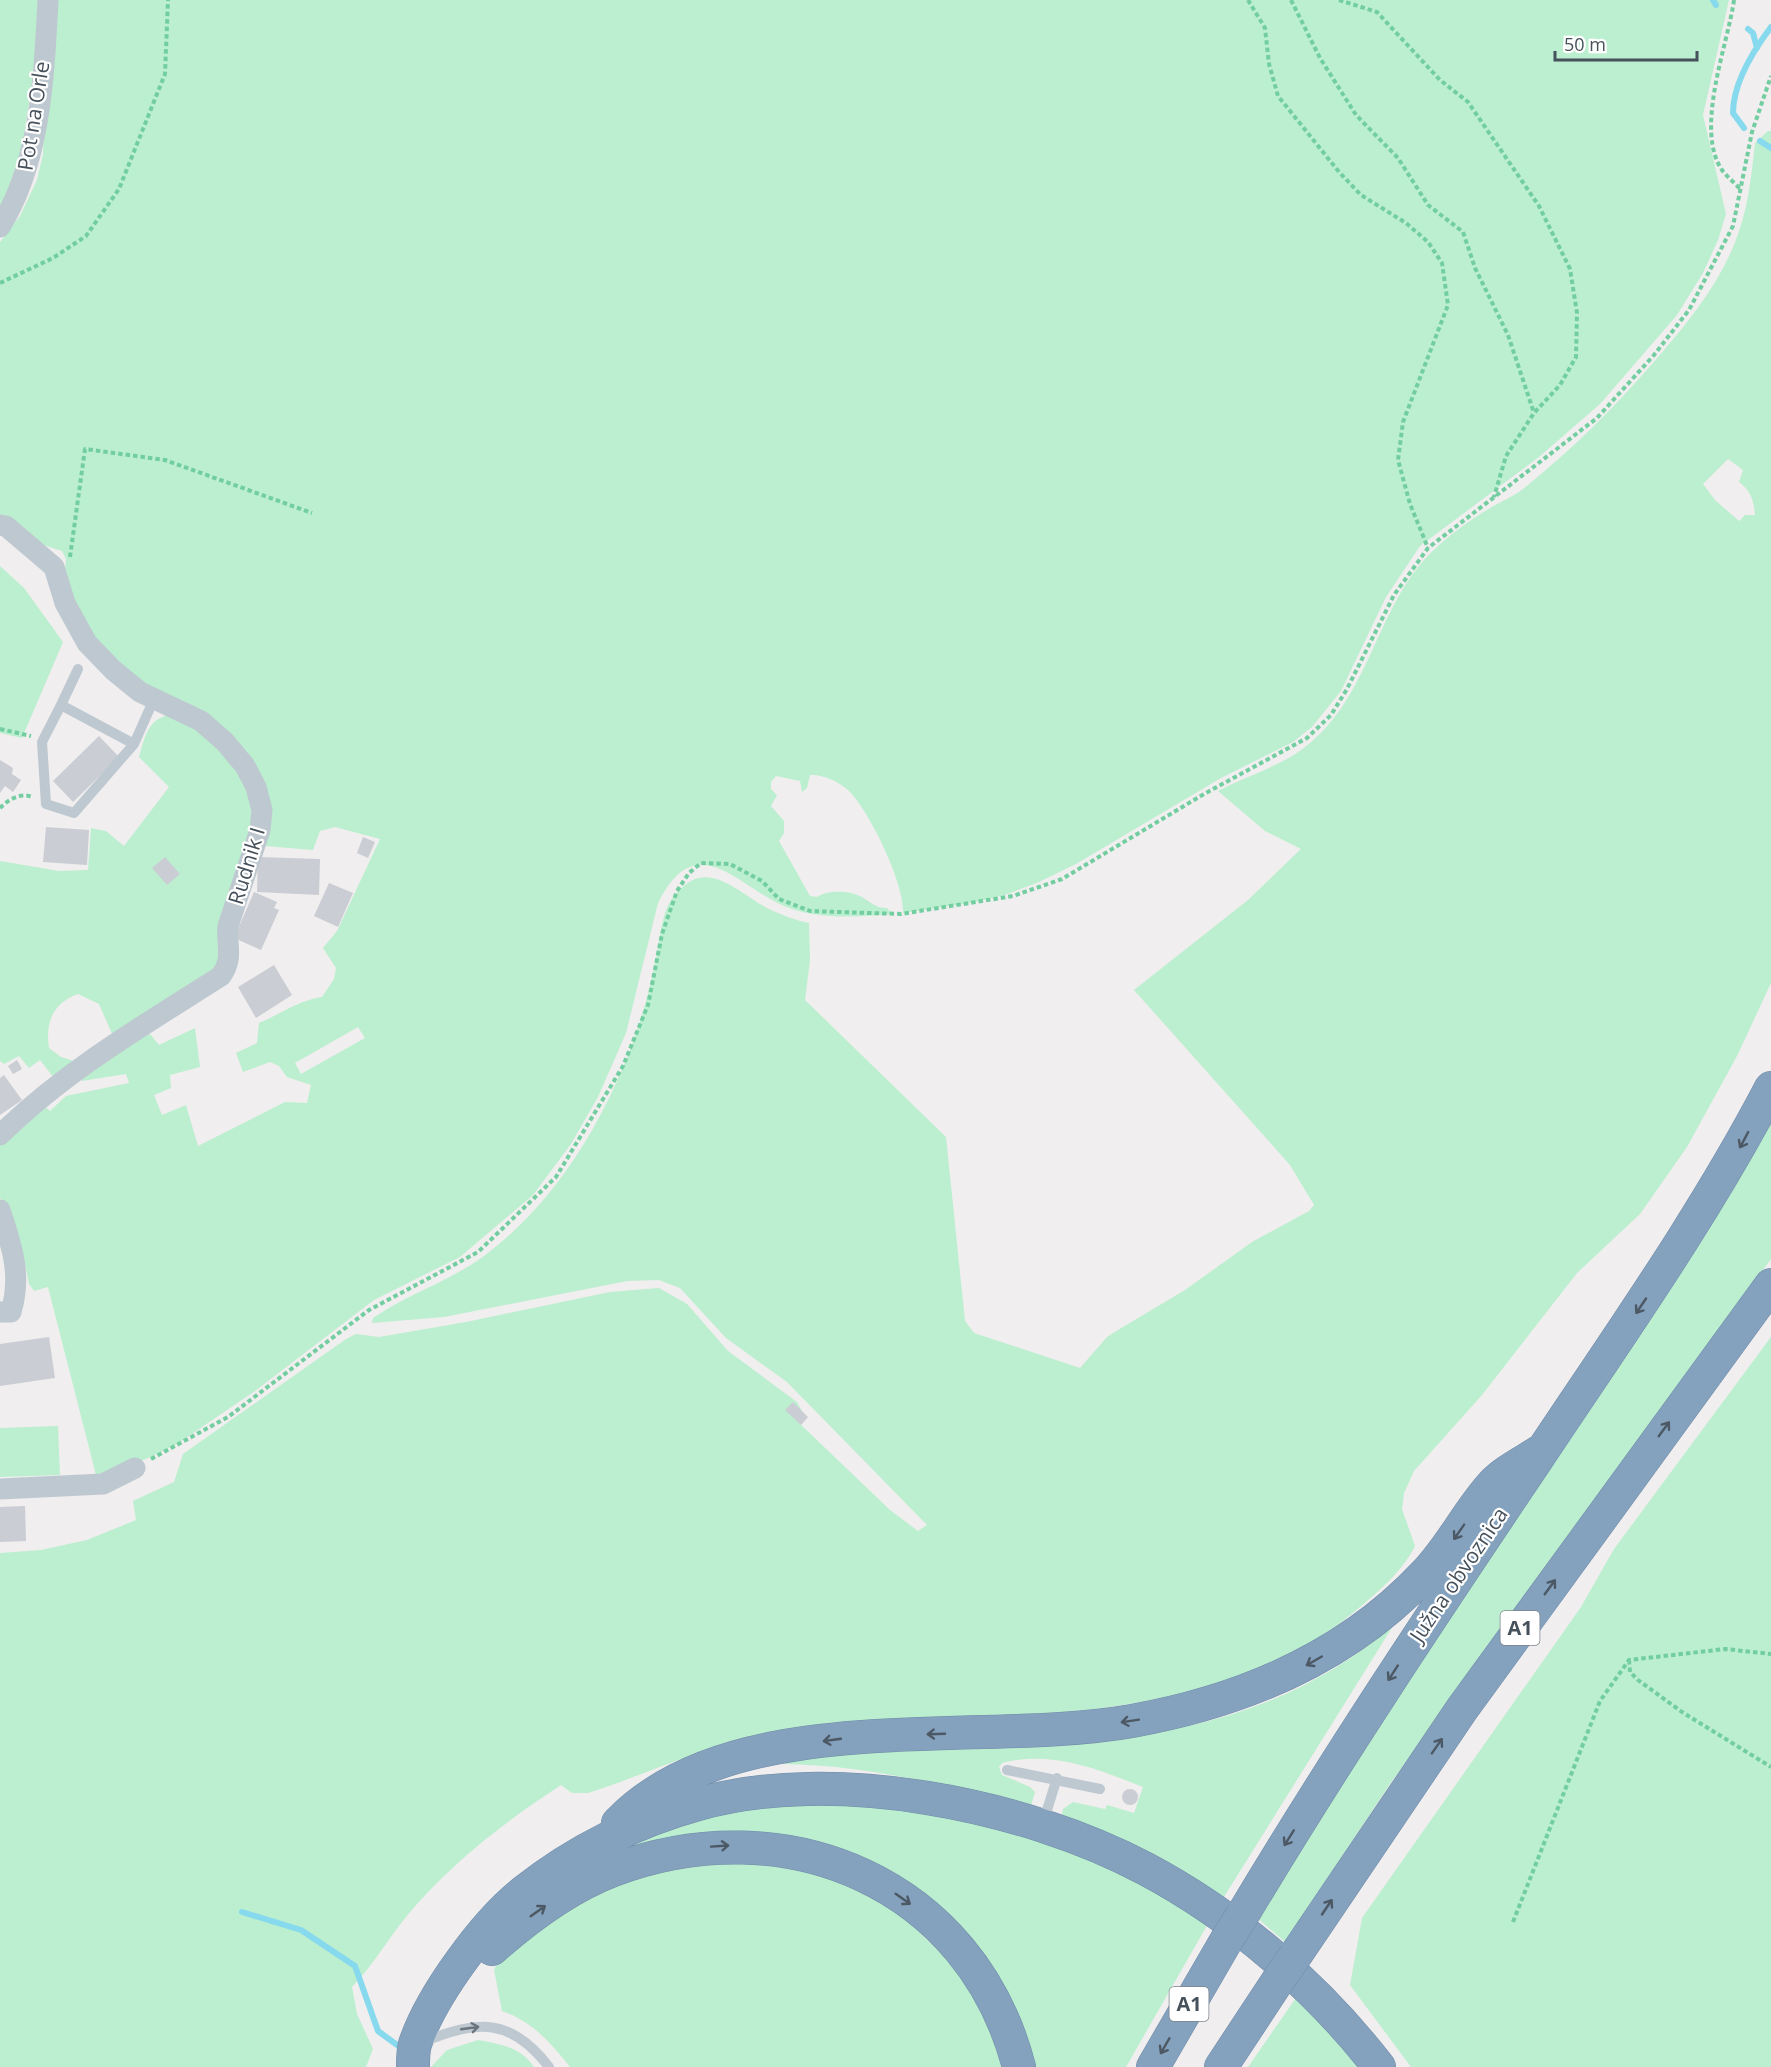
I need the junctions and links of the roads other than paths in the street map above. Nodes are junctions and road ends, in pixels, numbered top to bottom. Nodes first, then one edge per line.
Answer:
1 (48, 0) edge
2 (0, 227) edge
3 (0, 525) edge
4 (78, 669) dead end
5 (154, 699) junction
6 (61, 705) junction
7 (134, 744) junction
8 (1771, 1088) edge
9 (0, 1135) edge
10 (0, 1210) edge
11 (1771, 1285) edge
12 (0, 1312) edge
13 (1542, 1450) junction
14 (135, 1468) road end
15 (0, 1489) edge
16 (1007, 1770) dead end
17 (1057, 1778) junction
18 (1100, 1789) dead end
19 (1042, 1826) junction
20 (598, 1844) junction
21 (1286, 1969) junction
22 (444, 1988) junction
23 (405, 2059) edge
24 (549, 2067) edge
25 (1019, 2067) edge
26 (1153, 2067) edge
27 (1221, 2067) edge
28 (1240, 2067) edge
29 (1379, 2067) edge

1 - 2 street, Pot na Orle
3 - 5 street, Rudnik I
4 - 6 lane
5 - 7 lane
5 - 9 street, Rudnik I
6 - 7 lane
6 - 7 lane
8 -> 13 highway, Južna obvoznica / A1
10 - 12 street
21 -> 11 highway, A1
13 -> 20 highway
13 -> 26 highway, Južna obvoznica / A1
14 - 15 street
16 - 17 lane
17 - 18 lane
17 - 19 lane
19 - 20 highway
19 - 29 highway
20 - 22 highway
21 - 27 highway, A1
21 - 28 highway
22 - 23 highway
22 -> 25 highway
23 -> 24 lane

